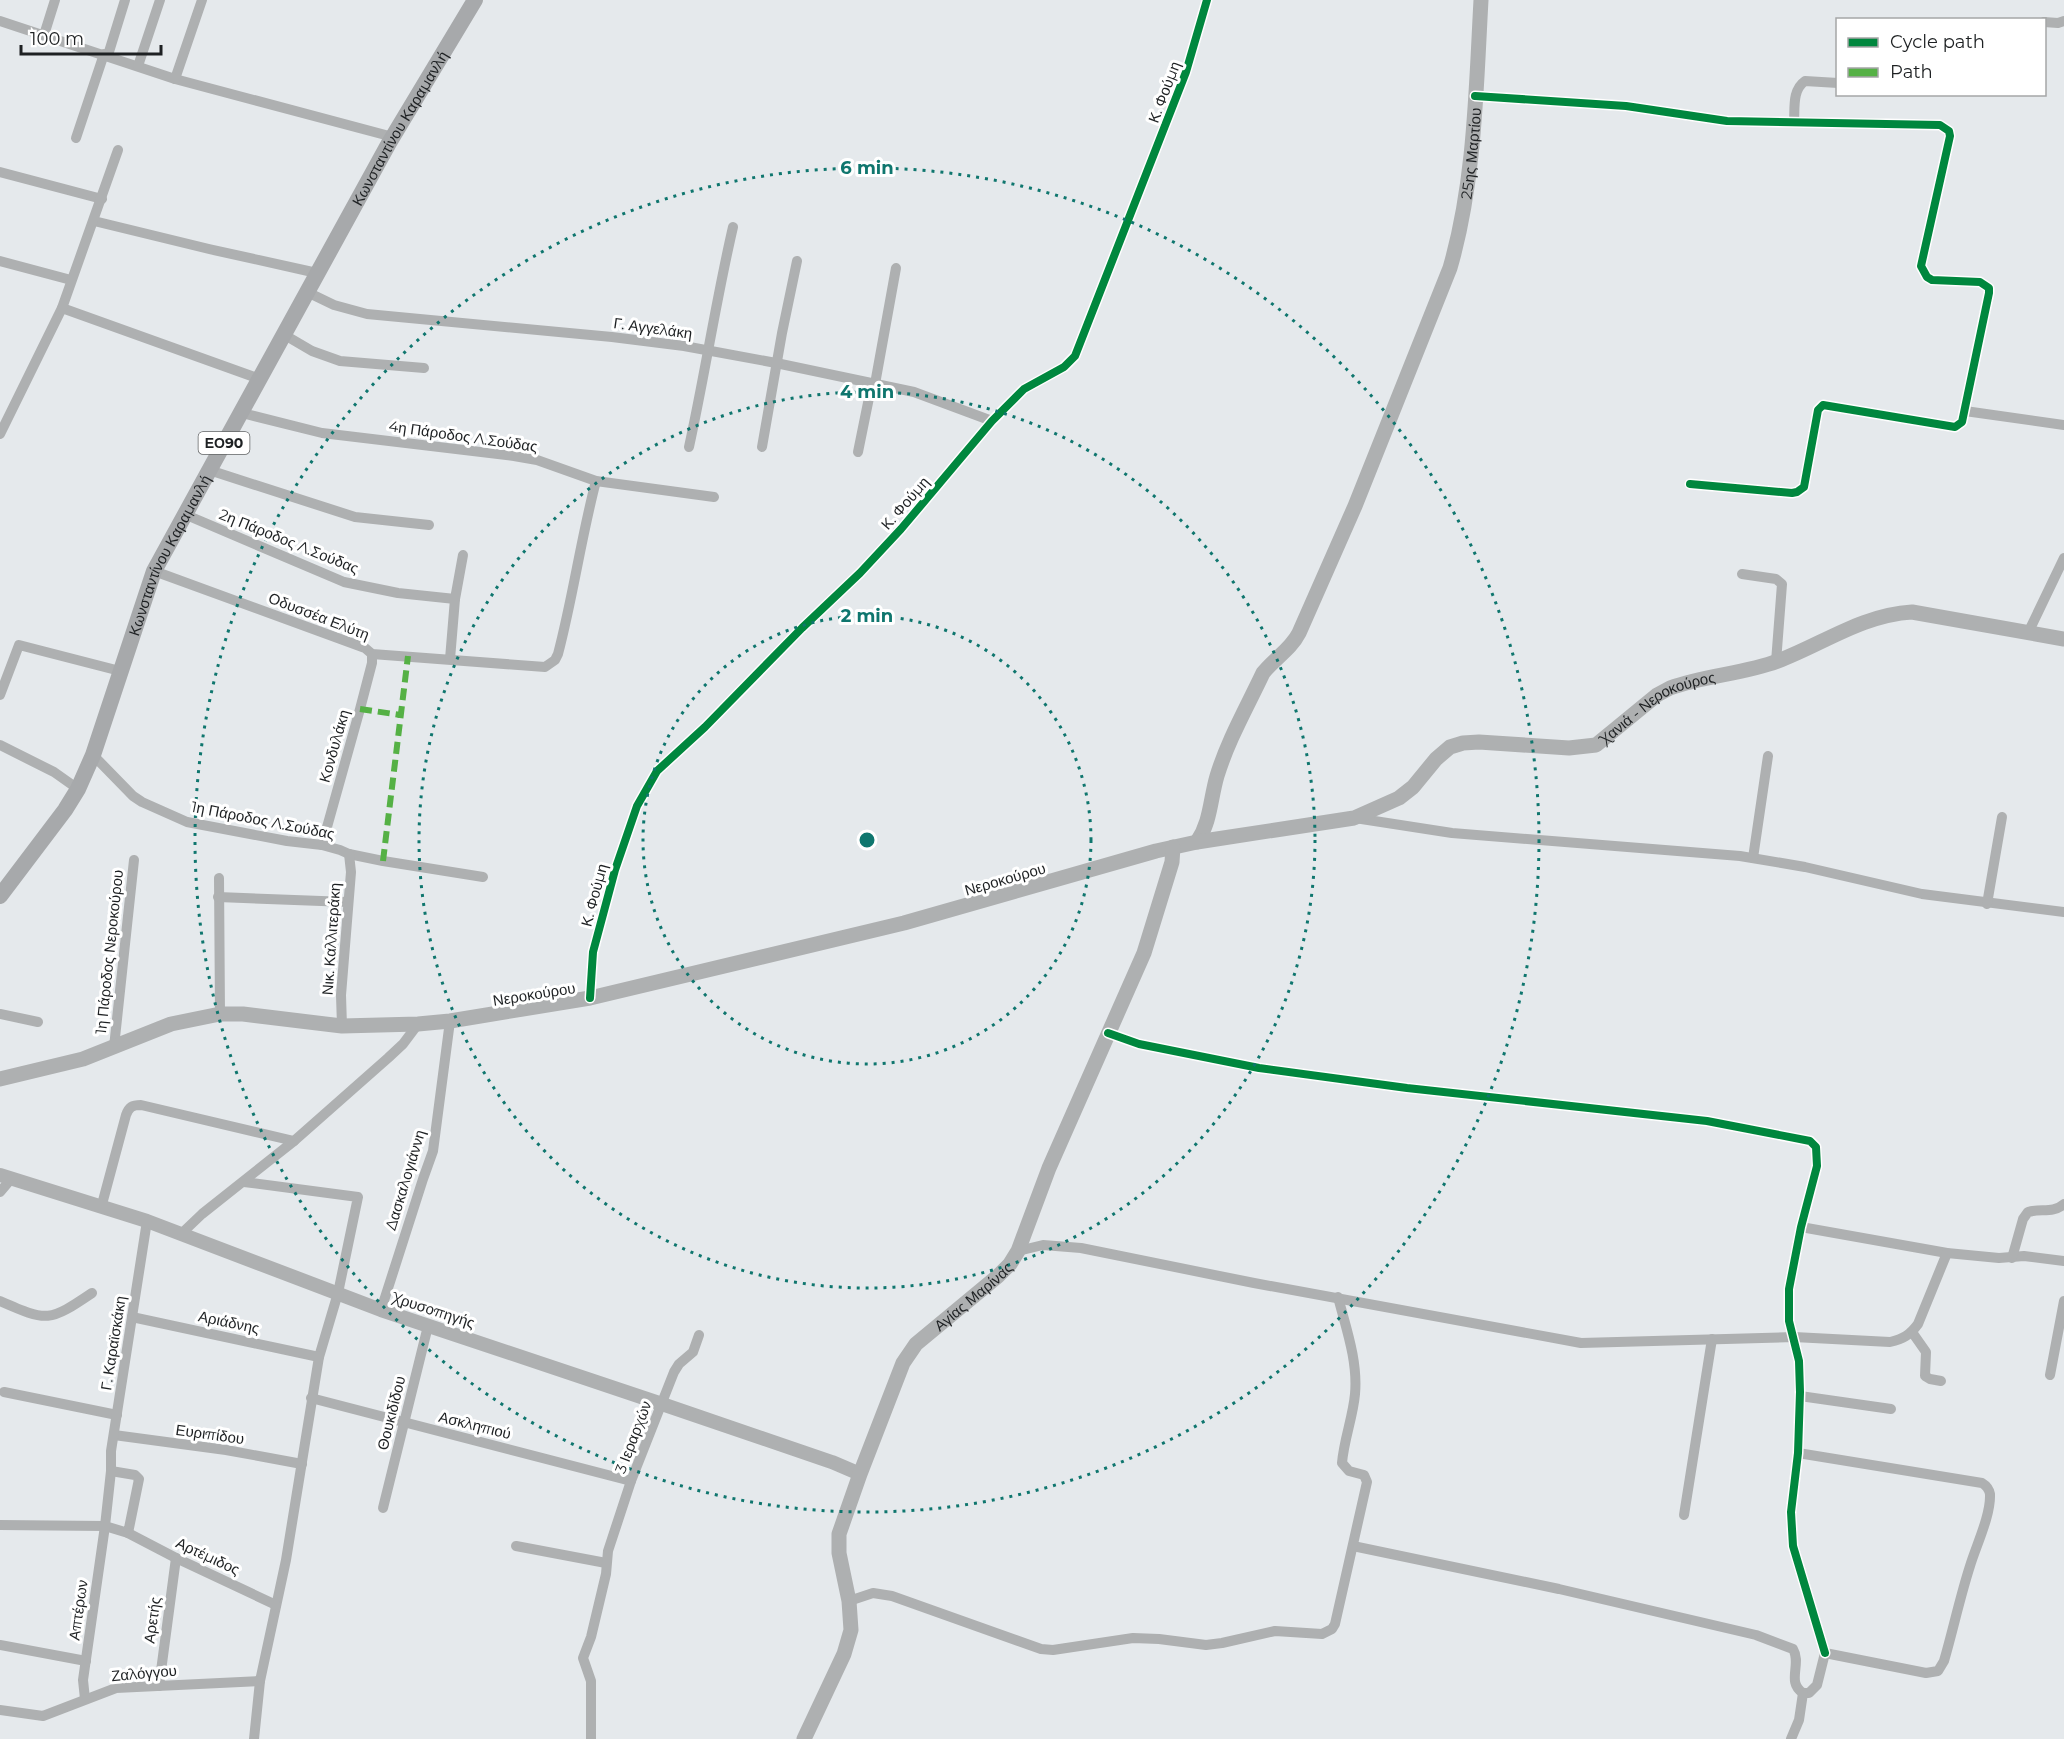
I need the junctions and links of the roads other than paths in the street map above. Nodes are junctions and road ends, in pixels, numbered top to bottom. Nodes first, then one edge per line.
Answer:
1 (55, 0) edge
2 (125, 0) edge
3 (160, 0) edge
4 (202, 0) edge
5 (475, 0) edge
6 (1207, 0) edge
7 (1481, 0) edge
8 (0, 21) edge
9 (2064, 21) edge
10 (2046, 22) edge
11 (44, 35) junction
12 (106, 55) junction
13 (138, 66) junction
14 (175, 79) junction
15 (1836, 83) edge
16 (1475, 96) junction
17 (1794, 122) junction
18 (393, 137) junction
19 (76, 138) dead end
20 (118, 150) dead end
21 (0, 172) edge
22 (102, 199) junction
23 (94, 221) junction
24 (733, 227) dead end
25 (0, 261) edge
26 (797, 261) dead end
27 (897, 268) dead end
28 (317, 273) junction
29 (71, 280) junction
30 (307, 292) junction
31 (62, 308) junction
32 (283, 334) junction
33 (709, 351) junction
34 (776, 363) junction
35 (424, 369) dead end
36 (260, 379) junction
37 (874, 383) junction
38 (1965, 411) junction
39 (242, 413) junction
40 (992, 421) junction
41 (2064, 425) edge
42 (0, 434) edge
43 (689, 447) dead end
44 (762, 447) dead end
45 (858, 452) dead end
46 (209, 470) junction
47 (596, 481) junction
48 (1690, 484) dead end
49 (714, 497) dead end
50 (184, 514) junction
51 (429, 525) dead end
52 (463, 555) dead end
53 (2064, 558) edge
54 (154, 571) junction
55 (1742, 574) dead end
56 (455, 599) junction
57 (2028, 633) junction
58 (2064, 639) edge
59 (372, 654) junction
60 (450, 659) junction
61 (1776, 662) junction
62 (120, 671) junction
63 (0, 694) edge
64 (0, 745) edge
65 (93, 755) junction
66 (1768, 756) dead end
67 (78, 789) junction
68 (2002, 817) dead end
69 (1354, 818) junction
70 (1197, 842) junction
71 (322, 845) junction
72 (1173, 847) junction
73 (349, 854) junction
74 (1753, 858) junction
75 (134, 860) dead end
76 (483, 877) dead end
77 (219, 878) dead end
78 (0, 896) edge
79 (218, 897) junction
80 (348, 902) junction
81 (1987, 904) junction
82 (2064, 912) edge
83 (590, 998) junction
84 (0, 1014) edge
85 (220, 1014) junction
86 (450, 1021) junction
87 (38, 1022) dead end
88 (418, 1024) junction
89 (342, 1026) junction
90 (1108, 1033) junction
91 (114, 1047) junction
92 (0, 1079) edge
93 (294, 1141) junction
94 (5, 1177) edge
95 (244, 1182) junction
96 (0, 1192) edge
97 (2064, 1204) edge
98 (101, 1208) junction
99 (147, 1221) junction
100 (1801, 1227) junction
101 (181, 1234) junction
102 (1018, 1251) junction
103 (1947, 1253) junction
104 (2012, 1258) junction
105 (2064, 1261) edge
106 (92, 1293) dead end
107 (338, 1293) junction
108 (1338, 1297) junction
109 (0, 1301) edge
110 (2064, 1301) edge
111 (381, 1310) junction
112 (132, 1317) junction
113 (428, 1326) junction
114 (1912, 1332) junction
115 (699, 1335) dead end
116 (1794, 1336) junction
117 (1712, 1339) junction
118 (319, 1357) junction
119 (2050, 1376) dead end
120 (1941, 1381) dead end
121 (4, 1392) dead end
122 (1800, 1396) junction
123 (311, 1398) junction
124 (662, 1404) junction
125 (1891, 1409) dead end
126 (117, 1415) junction
127 (404, 1423) junction
128 (114, 1435) junction
129 (1798, 1453) junction
130 (302, 1464) junction
131 (111, 1471) junction
132 (860, 1474) junction
133 (631, 1481) junction
134 (383, 1508) dead end
135 (1684, 1515) dead end
136 (0, 1525) edge
137 (105, 1526) junction
138 (128, 1533) junction
139 (516, 1546) dead end
140 (1353, 1546) junction
141 (176, 1558) junction
142 (606, 1560) junction
143 (849, 1600) junction
144 (276, 1605) junction
145 (0, 1645) edge
146 (1825, 1653) junction
147 (86, 1661) junction
148 (260, 1681) junction
149 (159, 1686) junction
150 (1803, 1693) junction
151 (85, 1699) junction
152 (0, 1710) edge
153 (254, 1739) edge
154 (591, 1739) edge
155 (804, 1739) edge
156 (1791, 1739) edge

1 - 11 street
2 - 12 street
3 - 13 street
4 - 14 street
5 - 18 main road, Κωνσταντίνου Καραμανλή / ΕΟ90
6 - 40 street, Κ. Φούμη
7 - 16 main road, 25ης Μαρτίου
8 - 11 street
9 - 10 street
11 - 12 street
12 - 13 street
12 - 19 street
13 - 14 street
14 - 18 street
15 - 17 street
16 - 17 street
16 - 70 main road, 25ης Μαρτίου
17 - 38 street
18 - 28 main road, Κωνσταντίνου Καραμανλή / ΕΟ90
20 - 22 street
21 - 22 street
22 - 23 street
23 - 28 street
23 - 29 street
24 - 33 street
25 - 29 street
26 - 34 street
27 - 37 street
28 - 30 main road, Κωνσταντίνου Καραμανλή / ΕΟ90
29 - 31 street
30 - 32 main road, Κωνσταντίνου Καραμανλή / ΕΟ90
30 - 33 street, Γ. Αγγελάκη
31 - 36 street
31 - 42 street
32 - 35 street
32 - 36 main road, Κωνσταντίνου Καραμανλή / ΕΟ90
33 - 34 street, Γ. Αγγελάκη
33 - 43 street
34 - 37 street, Γ. Αγγελάκη
34 - 44 street
36 - 39 main road, Κωνσταντίνου Καραμανλή / ΕΟ90
37 - 40 street, Γ. Αγγελάκη
37 - 45 street
38 - 41 street
38 - 48 street
39 - 46 main road, Κωνσταντίνου Καραμανλή / ΕΟ90
39 - 47 street, 4η Πάροδος Λ.Σούδας
40 - 83 street, Κ. Φούμη
46 - 50 main road, Κωνσταντίνου Καραμανλή / ΕΟ90
46 - 51 street
47 - 49 street, 4η Πάροδος Λ.Σούδας
47 - 60 street, Οδυσσέα Ελύτη
50 - 54 main road, Κωνσταντίνου Καραμανλή / ΕΟ90
50 - 56 street, 2η Πάροδος Λ.Σούδας
52 - 56 street
53 - 57 street
54 - 59 street, Οδυσσέα Ελύτη
54 - 62 main road, Κωνσταντίνου Καραμανλή / ΕΟ90
55 - 61 street
56 - 60 street
57 - 58 main road, Χανιά - Νεροκούρος
57 - 61 main road, Χανιά - Νεροκούρος
59 - 60 street, Οδυσσέα Ελύτη
59 - 71 street, Κονδυλάκη
61 - 69 main road, Χανιά - Νεροκούρος
62 - 63 street
62 - 65 main road, Κωνσταντίνου Καραμανλή / ΕΟ90
64 - 67 street
65 - 67 main road, Κωνσταντίνου Καραμανλή / ΕΟ90
65 - 71 street, 1η Πάροδος Λ.Σούδας
66 - 74 street
67 - 78 main road, Κωνσταντίνου Καραμανλή / ΕΟ90
68 - 81 street
69 - 70 main road, Χανιά - Νεροκούρος
69 - 74 street
70 - 72 main road, Νεροκούρου
71 - 73 street, 1η Πάροδος Λ.Σούδας
72 - 83 main road, Νεροκούρου
72 - 90 main road, Αγίας Μαρίνας
73 - 76 street, 1η Πάροδος Λ.Σούδας
73 - 80 street, Νικ. Καλλιτεράκη
74 - 81 street
75 - 91 street, 1η Πάροδος Νεροκούρου
77 - 79 street
79 - 80 street
79 - 85 street
80 - 89 street, Νικ. Καλλιτεράκη
81 - 82 street
83 - 86 main road, Νεροκούρου
84 - 87 street
85 - 89 main road, Νεροκούρου
85 - 91 main road, Νεροκούρου
86 - 88 main road, Νεροκούρου
86 - 111 street, Δασκαλογιάννη
88 - 89 main road, Νεροκούρου
88 - 93 street
90 - 100 street
90 - 102 main road, Αγίας Μαρίνας
91 - 92 main road, Νεροκούρου
93 - 95 street
93 - 98 street
94 - 96 street
94 - 98 street, Χρυσοπηγής
95 - 101 street
95 - 107 street
97 - 104 street
98 - 99 street, Χρυσοπηγής
99 - 101 street, Χρυσοπηγής
99 - 112 street, Γ. Καραϊσκάκη
100 - 103 street
100 - 116 street
101 - 107 street, Χρυσοπηγής
102 - 108 street
102 - 132 main road, Αγίας Μαρίνας
103 - 104 street
103 - 114 street
104 - 105 street
106 - 109 street
107 - 111 street, Χρυσοπηγής
107 - 118 street
108 - 117 street
108 - 140 street
110 - 119 street
111 - 113 street, Χρυσοπηγής
112 - 118 street, Αριάδνης
112 - 126 street, Γ. Καραϊσκάκη
113 - 124 street, Χρυσοπηγής
113 - 127 street, Θουκιδίδου
114 - 116 street
114 - 120 street
115 - 124 street, 3 Ιεραρχών
116 - 117 street
116 - 122 street
117 - 135 street
118 - 123 street
121 - 126 street
122 - 125 street
122 - 129 street
123 - 127 street, Ασκληπιού
123 - 130 street
124 - 132 street, Χρυσοπηγής
124 - 133 street, 3 Ιεραρχών
126 - 128 street, Γ. Καραϊσκάκη
127 - 133 street, Ασκληπιού
127 - 134 street, Θουκιδίδου
128 - 130 street, Ευριπίδου
128 - 131 street, Γ. Καραϊσκάκη
129 - 146 street
129 - 146 street
130 - 144 street
131 - 137 street, Γ. Καραϊσκάκη
131 - 138 street
132 - 143 main road, Αγίας Μαρίνας
133 - 142 street, 3 Ιεραρχών
136 - 137 street
137 - 138 street
137 - 147 street, Απτέρων
138 - 141 street, Αρτέμιδος
139 - 142 street
140 - 143 street
140 - 150 street
141 - 144 street, Αρτέμιδος
141 - 149 street, Αρετής
142 - 154 street, 3 Ιεραρχών
143 - 155 main road, Αγίας Μαρίνας
144 - 148 street
145 - 147 street
146 - 150 street
147 - 151 street, Απτέρων
148 - 149 street, Ζαλόγγου
148 - 153 street
149 - 151 street, Ζαλόγγου
150 - 156 street
151 - 152 street, Ζαλόγγου

